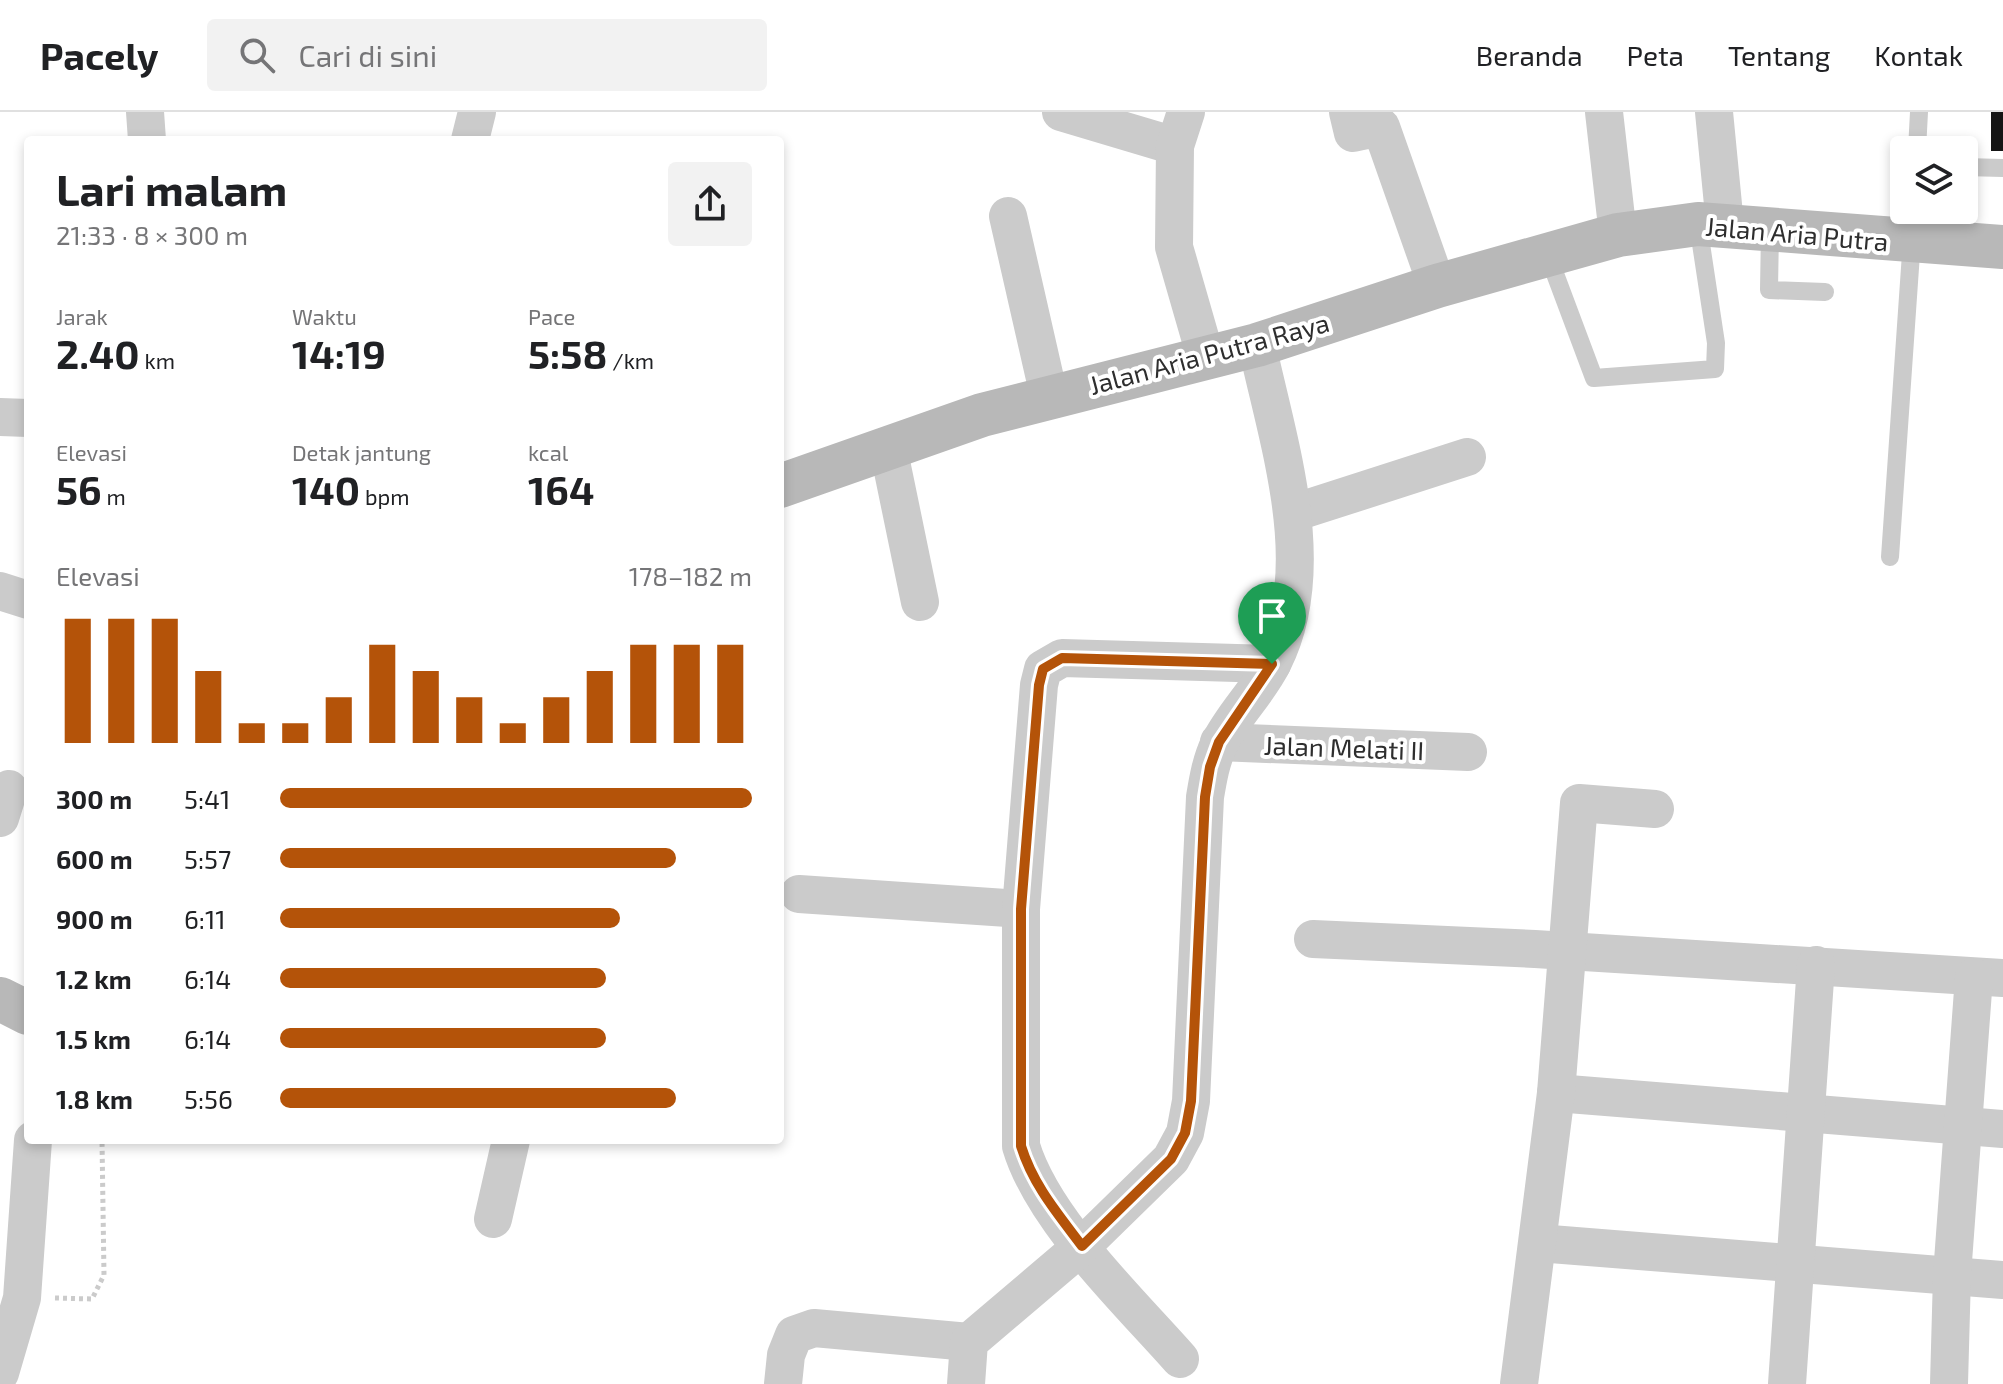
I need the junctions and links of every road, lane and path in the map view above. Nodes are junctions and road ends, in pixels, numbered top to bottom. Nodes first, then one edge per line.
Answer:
1 (145, 112) edge
2 (477, 112) edge
3 (1061, 112) edge
4 (1348, 112) edge
5 (1604, 112) edge
6 (1714, 112) edge
7 (1919, 112) edge
8 (1180, 129) edge
9 (147, 136) edge
10 (471, 136) edge
11 (1918, 136) edge
12 (1978, 167) edge
13 (2003, 168) edge
14 (1008, 216) dead end
15 (1702, 225) junction
16 (1914, 226) edge
17 (1770, 230) junction
18 (1629, 234) junction
19 (2003, 247) edge
20 (1547, 252) junction
21 (1437, 286) junction
22 (1825, 292) dead end
23 (1257, 345) junction
24 (1206, 358) junction
25 (1049, 396) junction
26 (0, 417) edge
27 (24, 418) edge
28 (888, 447) junction
29 (1467, 457) dead end
30 (784, 485) edge
31 (1293, 513) junction
32 (1890, 557) dead end
33 (0, 591) edge
34 (24, 599) edge
35 (920, 602) dead end
36 (1272, 664) junction
37 (1219, 742) junction
38 (1468, 752) dead end
39 (1655, 809) dead end
40 (799, 894) dead end
41 (1021, 909) junction
42 (1313, 939) dead end
43 (1567, 953) junction
44 (1816, 965) junction
45 (1988, 978) edge
46 (0, 999) edge
47 (24, 1011) edge
48 (1556, 1093) junction
49 (1805, 1114) junction
50 (1964, 1128) junction
51 (2003, 1129) edge
52 (33, 1144) edge
53 (102, 1144) edge
54 (510, 1144) edge
55 (493, 1219) dead end
56 (1538, 1243) junction
57 (1082, 1246) junction
58 (1794, 1262) junction
59 (1952, 1275) junction
60 (2003, 1280) edge
61 (22, 1298) junction
62 (969, 1342) junction
63 (1180, 1359) dead end
64 (0, 1373) edge
65 (783, 1384) edge
66 (966, 1384) edge
67 (1519, 1384) edge
68 (1787, 1384) edge
69 (1949, 1384) edge

1 - 9 street
2 - 10 street
3 - 8 street
4 - 21 street
5 - 18 street
6 - 15 street
7 - 11 lane
8 - 24 street
12 - 13 lane
14 - 25 street
15 - 17 main road, Jalan Aria Putra
15 - 18 main road, Jalan Aria Putra
15 - 20 lane
16 - 17 main road, Jalan Aria Putra
16 - 19 main road, Jalan Aria Putra
16 - 32 lane
17 - 22 lane
18 - 20 main road, Jalan Aria Putra Raya
20 - 21 main road, Jalan Aria Putra Raya
21 - 23 main road, Jalan Aria Putra Raya
23 - 24 main road, Jalan Aria Putra Raya
23 - 31 street
24 - 25 main road, Jalan Aria Putra Raya
25 - 28 main road, Jalan Aria Putra Raya
26 - 27 street
28 - 30 main road, Jalan Aria Putra Raya
28 - 35 street
29 - 31 street
31 - 36 street
33 - 34 street
36 - 37 street
36 - 41 street
37 - 38 street, Jalan Melati II
37 - 57 street
39 - 43 street
40 - 41 street
41 - 57 street
42 - 43 street
43 - 44 street
43 - 48 street
44 - 45 street
44 - 49 street
45 - 50 street
46 - 47 main road
48 - 49 street
48 - 56 street
49 - 50 street
49 - 58 street
50 - 51 street
50 - 59 street
52 - 61 street
53 - 61 path
54 - 55 street
56 - 58 street
56 - 67 street
57 - 62 street
57 - 63 street
58 - 59 street
58 - 68 street
59 - 60 street
59 - 69 street
61 - 64 street
62 - 65 street
62 - 66 street

